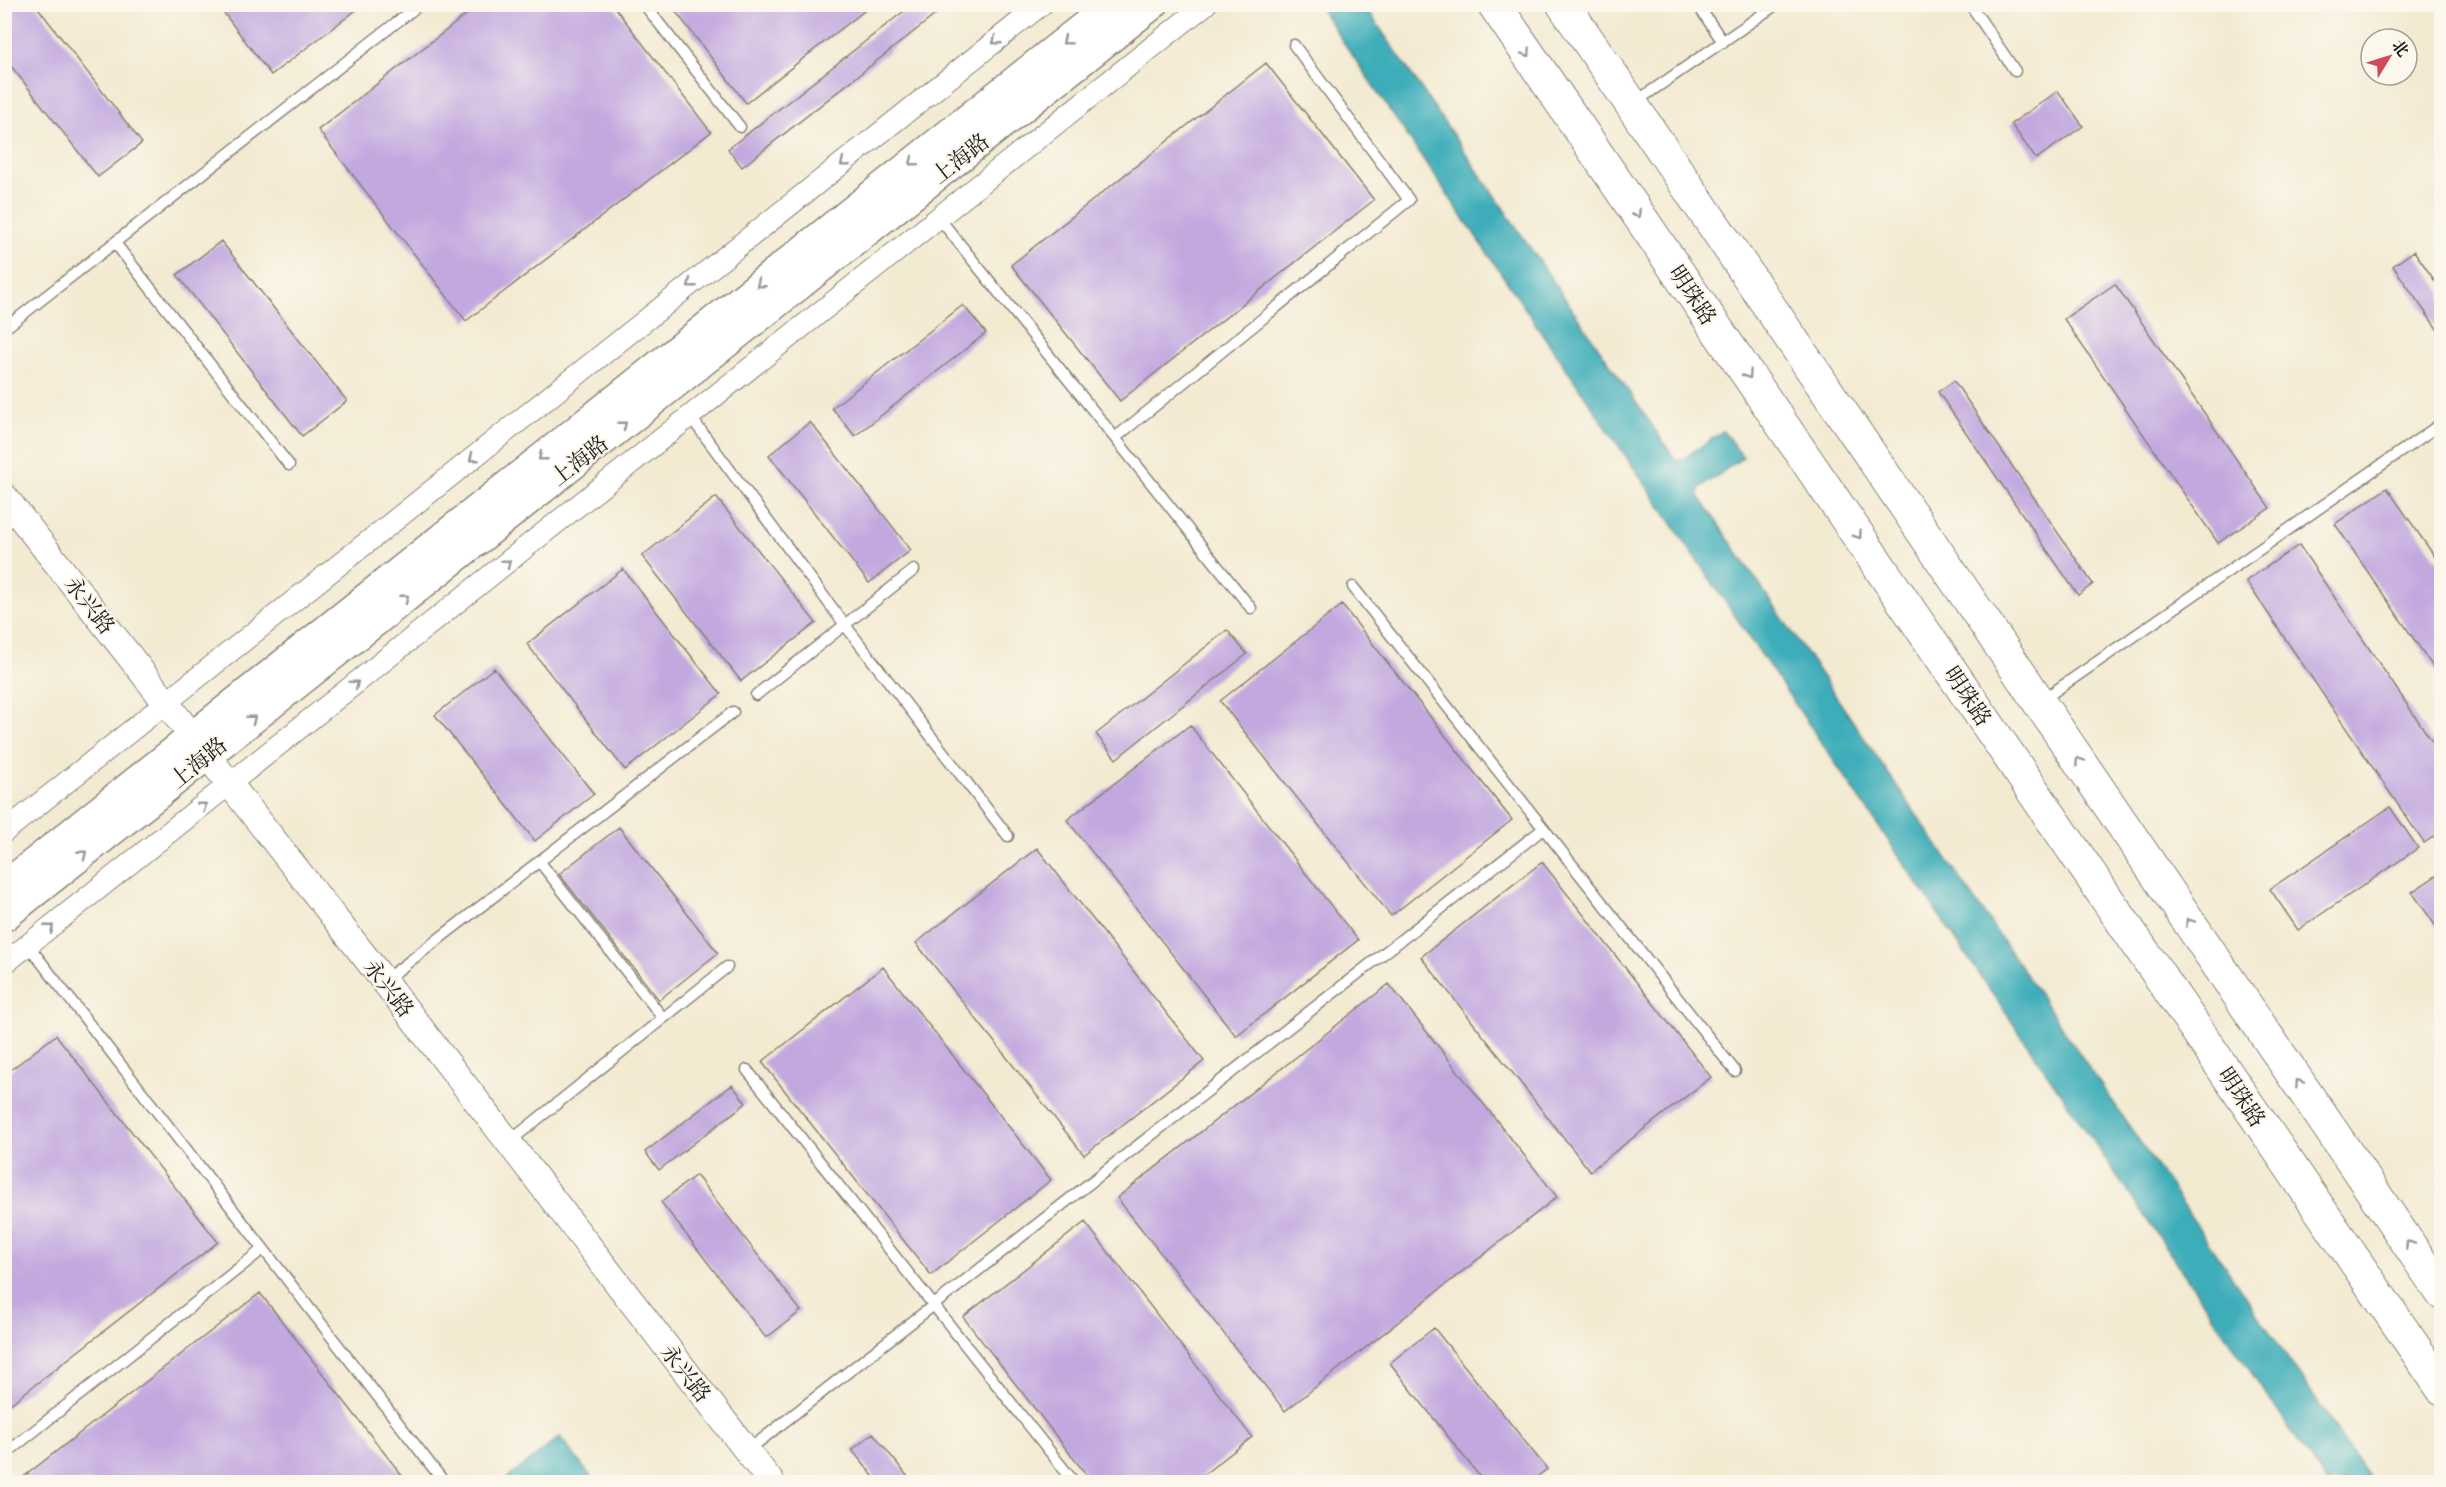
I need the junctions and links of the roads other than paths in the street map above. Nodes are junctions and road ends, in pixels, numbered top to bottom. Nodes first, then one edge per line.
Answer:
1 (420, 4) edge
2 (644, 4) edge
3 (1042, 4) edge
4 (1112, 4) edge
5 (1154, 4) edge
6 (1206, 4) edge
7 (1494, 4) edge
8 (1563, 4) edge
9 (1697, 4) edge
10 (1777, 4) edge
11 (1970, 4) edge
12 (1723, 42) junction
13 (1294, 45) dead end
14 (2015, 71) dead end
15 (1633, 104) junction
16 (740, 127) dead end
17 (939, 218) junction
18 (115, 243) junction
19 (4, 329) edge
20 (690, 416) junction
21 (2442, 423) edge
22 (1115, 438) junction
23 (289, 465) dead end
24 (4, 496) edge
25 (914, 570) dead end
26 (1353, 587) dead end
27 (1251, 608) dead end
28 (845, 625) junction
29 (756, 695) dead end
30 (2040, 702) junction
31 (166, 703) junction
32 (733, 712) dead end
33 (200, 746) junction
34 (230, 784) junction
35 (1543, 829) junction
36 (4, 832) edge
37 (1008, 836) dead end
38 (539, 861) junction
39 (4, 886) edge
40 (4, 917) edge
41 (28, 945) junction
42 (4, 964) edge
43 (727, 967) dead end
44 (384, 981) junction
45 (663, 1018) junction
46 (747, 1070) dead end
47 (1735, 1071) dead end
48 (508, 1142) junction
49 (263, 1249) junction
50 (2442, 1293) edge
51 (933, 1305) junction
52 (2442, 1388) edge
53 (746, 1451) junction
54 (4, 1455) edge
55 (444, 1482) edge
56 (771, 1482) edge
57 (1074, 1482) edge

1 - 18 lane
2 - 16 lane
3 -> 31 street
4 -> 33 main road, 上海路
33 -> 5 main road, 上海路
6 - 17 street
7 -> 52 main road, 明珠路
8 - 15 main road
9 - 12 lane
10 - 12 lane
11 - 14 lane
12 - 15 lane
13 - 22 lane
15 - 30 main road
17 - 20 street
17 - 22 lane
18 - 19 lane
18 - 23 lane
20 - 28 lane
34 -> 20 street
21 - 30 lane
22 - 27 lane
24 - 31 street, 永兴路
25 - 28 lane
26 - 35 lane
28 - 29 lane
28 - 37 lane
50 -> 30 main road
31 - 33 street, 永兴路
31 - 36 street
32 - 38 lane
33 - 34 street, 永兴路
33 - 39 main road, 上海路
40 -> 33 main road, 上海路
41 -> 34 street
34 - 44 street, 永兴路
35 - 47 lane
35 - 51 lane
38 - 44 lane
38 - 45 lane
41 - 42 street
41 - 49 lane
43 - 45 lane
44 - 48 street, 永兴路
45 - 48 lane
46 - 51 lane
48 - 53 street, 永兴路
49 - 54 lane
49 - 55 lane
51 - 53 lane
51 - 57 lane
53 - 56 street, 永兴路

